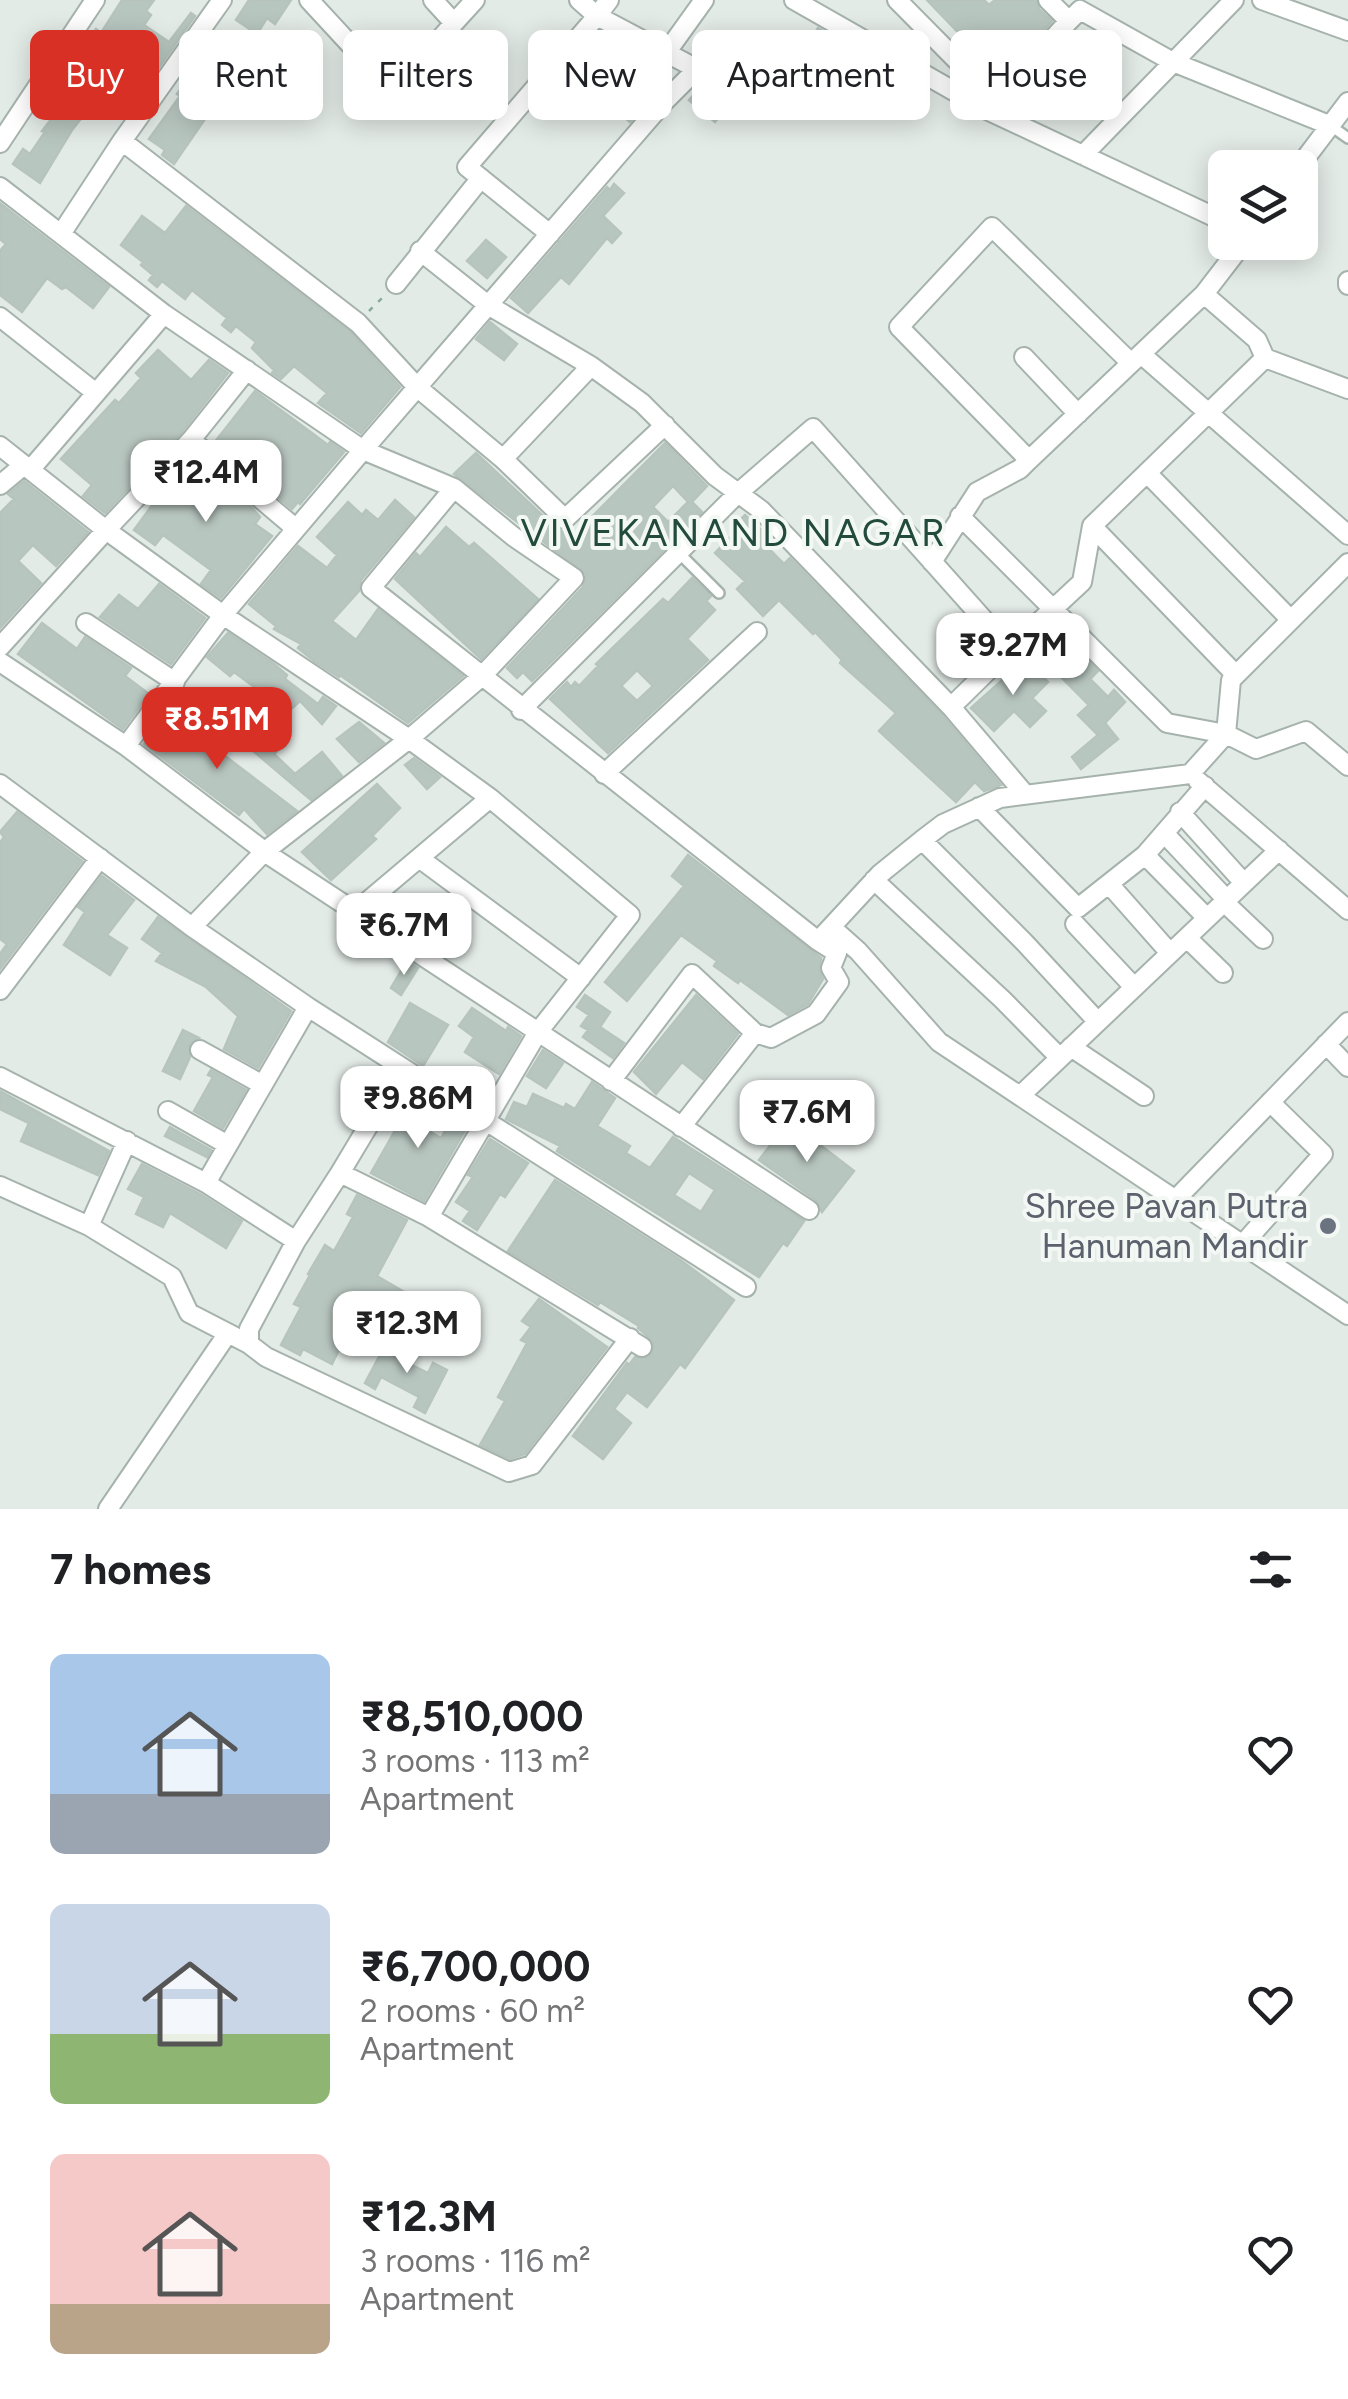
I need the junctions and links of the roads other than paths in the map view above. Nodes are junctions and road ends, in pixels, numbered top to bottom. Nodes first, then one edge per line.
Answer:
1 (94, 0) edge
2 (222, 0) edge
3 (309, 0) edge
4 (432, 0) edge
5 (475, 0) edge
6 (580, 0) edge
7 (609, 0) edge
8 (704, 0) edge
9 (794, 0) edge
10 (898, 0) edge
11 (1048, 0) edge
12 (1234, 0) edge
13 (1262, 0) edge
14 (598, 16) junction
15 (1069, 21) junction
16 (454, 23) junction
17 (624, 30) edge
18 (1061, 30) edge
19 (1348, 31) edge
20 (672, 45) edge
21 (672, 56) edge
22 (950, 58) edge
23 (1174, 62) junction
24 (950, 83) edge
25 (672, 96) edge
26 (1348, 102) edge
27 (651, 120) edge
28 (1019, 120) edge
29 (1329, 125) junction
30 (1348, 138) edge
31 (122, 141) junction
32 (0, 143) edge
33 (1311, 150) edge
34 (1083, 155) junction
35 (481, 178) junction
36 (1, 191) edge
37 (1208, 214) edge
38 (60, 234) junction
39 (550, 234) junction
40 (420, 251) junction
41 (1230, 260) edge
42 (396, 284) road end
43 (1204, 294) junction
44 (488, 305) junction
45 (164, 314) junction
46 (0, 317) edge
47 (1024, 356) dead end
48 (1136, 358) junction
49 (1265, 358) junction
50 (590, 366) junction
51 (247, 370) junction
52 (418, 388) junction
53 (1348, 389) edge
54 (96, 392) junction
55 (1209, 412) junction
56 (1078, 414) junction
57 (664, 425) junction
58 (190, 440) junction
59 (0, 446) edge
60 (363, 450) junction
61 (502, 459) junction
62 (1030, 460) junction
63 (27, 468) junction
64 (1146, 473) junction
65 (0, 485) edge
66 (454, 488) junction
67 (738, 493) junction
68 (960, 516) junction
69 (1092, 526) junction
70 (294, 527) junction
71 (106, 530) junction
72 (1348, 536) edge
73 (679, 553) junction
74 (932, 562) junction
75 (1348, 563) edge
76 (719, 593) dead end
77 (1052, 610) junction
78 (223, 615) junction
79 (1291, 620) junction
80 (86, 623) dead end
81 (757, 632) dead end
82 (0, 647) edge
83 (1010, 650) junction
84 (0, 662) edge
85 (481, 676) junction
86 (1233, 678) junction
87 (174, 682) junction
88 (951, 707) junction
89 (521, 710) junction
90 (1226, 734) junction
91 (409, 739) junction
92 (126, 746) junction
93 (1348, 766) edge
94 (604, 774) junction
95 (1198, 780) junction
96 (2, 789) edge
97 (1024, 793) junction
98 (490, 798) junction
99 (979, 808) junction
100 (1180, 812) junction
101 (1164, 832) junction
102 (922, 840) junction
103 (1279, 850) junction
104 (264, 852) junction
105 (1146, 856) junction
106 (100, 858) junction
107 (419, 858) junction
108 (874, 880) junction
109 (1244, 882) junction
110 (1109, 884) junction
111 (1225, 901) junction
112 (1348, 910) edge
113 (355, 912) junction
114 (1207, 918) junction
115 (1075, 924) dead end
116 (192, 927) junction
117 (824, 934) junction
118 (1187, 938) junction
119 (1263, 939) dead end
120 (1170, 954) junction
121 (1224, 973) dead end
122 (580, 978) junction
123 (1134, 988) junction
124 (0, 990) edge
125 (308, 1007) junction
126 (1098, 1022) junction
127 (1348, 1022) edge
128 (538, 1032) junction
129 (755, 1033) junction
130 (1326, 1044) junction
131 (200, 1050) dead end
132 (1066, 1053) junction
133 (1348, 1067) edge
134 (402, 1068) junction
135 (0, 1076) edge
136 (611, 1081) junction
137 (263, 1085) junction
138 (1021, 1095) junction
139 (1144, 1096) dead end
140 (1270, 1102) junction
141 (168, 1111) dead end
142 (485, 1122) junction
143 (682, 1127) junction
144 (127, 1140) junction
145 (228, 1145) junction
146 (340, 1173) junction
147 (206, 1183) junction
148 (0, 1186) edge
149 (1176, 1199) junction
150 (809, 1210) dead end
151 (430, 1218) junction
152 (89, 1226) junction
153 (296, 1241) junction
154 (1242, 1244) junction
155 (746, 1287) dead end
156 (1348, 1314) edge
157 (228, 1333) junction
158 (249, 1344) junction
159 (108, 1509) edge

1 - 32 street
2 - 31 street
3 - 16 street
4 - 16 street
5 - 16 street
6 - 14 street
7 - 14 street
8 - 20 street
9 - 24 street
10 - 22 street
11 - 15 street
12 - 23 street
13 - 19 street
14 - 17 street
14 - 35 street
15 - 18 street
15 - 23 street
21 - 25 street
23 - 29 street
23 - 34 street
26 - 29 street
27 - 39 street
28 - 34 street
29 - 30 lane
29 - 33 street
31 - 38 street
31 - 52 street
34 - 37 street
35 - 39 street
35 - 40 street
36 - 38 street
38 - 45 street
39 - 44 street
40 - 42 street
40 - 44 street
41 - 43 street
43 - 48 street
43 - 49 street
44 - 50 street
44 - 52 street
45 - 51 street
45 - 54 street
46 - 54 street
47 - 56 street
48 - 55 street
48 - 56 street
48 - 62 street
49 - 53 street
49 - 55 street
50 - 57 street
50 - 61 street
51 - 58 street
51 - 60 street
52 - 60 street
52 - 61 street
54 - 63 street
55 - 64 street
55 - 72 street
56 - 62 street
57 - 61 street
57 - 67 street
58 - 70 street
58 - 71 street
59 - 63 street
60 - 66 street
60 - 70 street
62 - 68 street
63 - 65 street
63 - 71 street
64 - 69 street
64 - 79 street
66 - 85 street
66 - 85 street
67 - 73 street
67 - 74 street
67 - 88 street
68 - 74 street
68 - 77 street
69 - 77 street
69 - 86 street
70 - 78 street
71 - 78 street
71 - 82 street
73 - 76 lane
73 - 89 street
74 - 83 street
75 - 79 street
77 - 83 street
77 - 90 street
78 - 87 street
78 - 91 street
79 - 86 street
80 - 87 street
81 - 94 street
83 - 88 street
84 - 92 street
85 - 89 street
85 - 91 street
86 - 90 street
87 - 92 street
88 - 97 street
89 - 94 street
90 - 93 street
90 - 95 street
91 - 98 street
91 - 104 street
92 - 104 street
94 - 117 street
95 - 97 street
95 - 100 street
95 - 103 street
96 - 106 street
97 - 99 street
98 - 107 street
98 - 122 street
99 - 102 street
99 - 110 street
100 - 101 street
100 - 109 street
101 - 105 street
101 - 111 street
102 - 108 street
102 - 126 street
103 - 109 street
103 - 112 street
104 - 113 street
104 - 116 street
105 - 110 street
105 - 114 street
106 - 116 street
106 - 124 street
107 - 113 street
107 - 122 street
108 - 117 street
108 - 132 street
109 - 111 street
110 - 120 street
111 - 114 street
111 - 119 street
113 - 128 street
114 - 118 street
115 - 123 street
116 - 125 street
117 - 129 street
117 - 138 street
118 - 120 street
118 - 121 street
120 - 123 street
122 - 128 street
123 - 126 street
125 - 134 street
125 - 137 street
126 - 132 street
127 - 130 street
128 - 136 street
128 - 142 street
129 - 136 street
129 - 143 street
130 - 133 street
130 - 140 street
131 - 137 street
132 - 138 street
132 - 139 street
134 - 142 street
134 - 146 street
135 - 144 street
136 - 143 street
137 - 145 street
138 - 149 street
140 - 149 street
140 - 154 street
141 - 145 street
142 - 151 street
142 - 155 street
143 - 150 street
144 - 147 street
144 - 152 street
145 - 147 street
146 - 151 street
146 - 153 street
147 - 153 street
148 - 152 street
149 - 154 street
151 - 158 street
152 - 157 street
153 - 158 street
154 - 156 street
157 - 158 street
157 - 159 street

